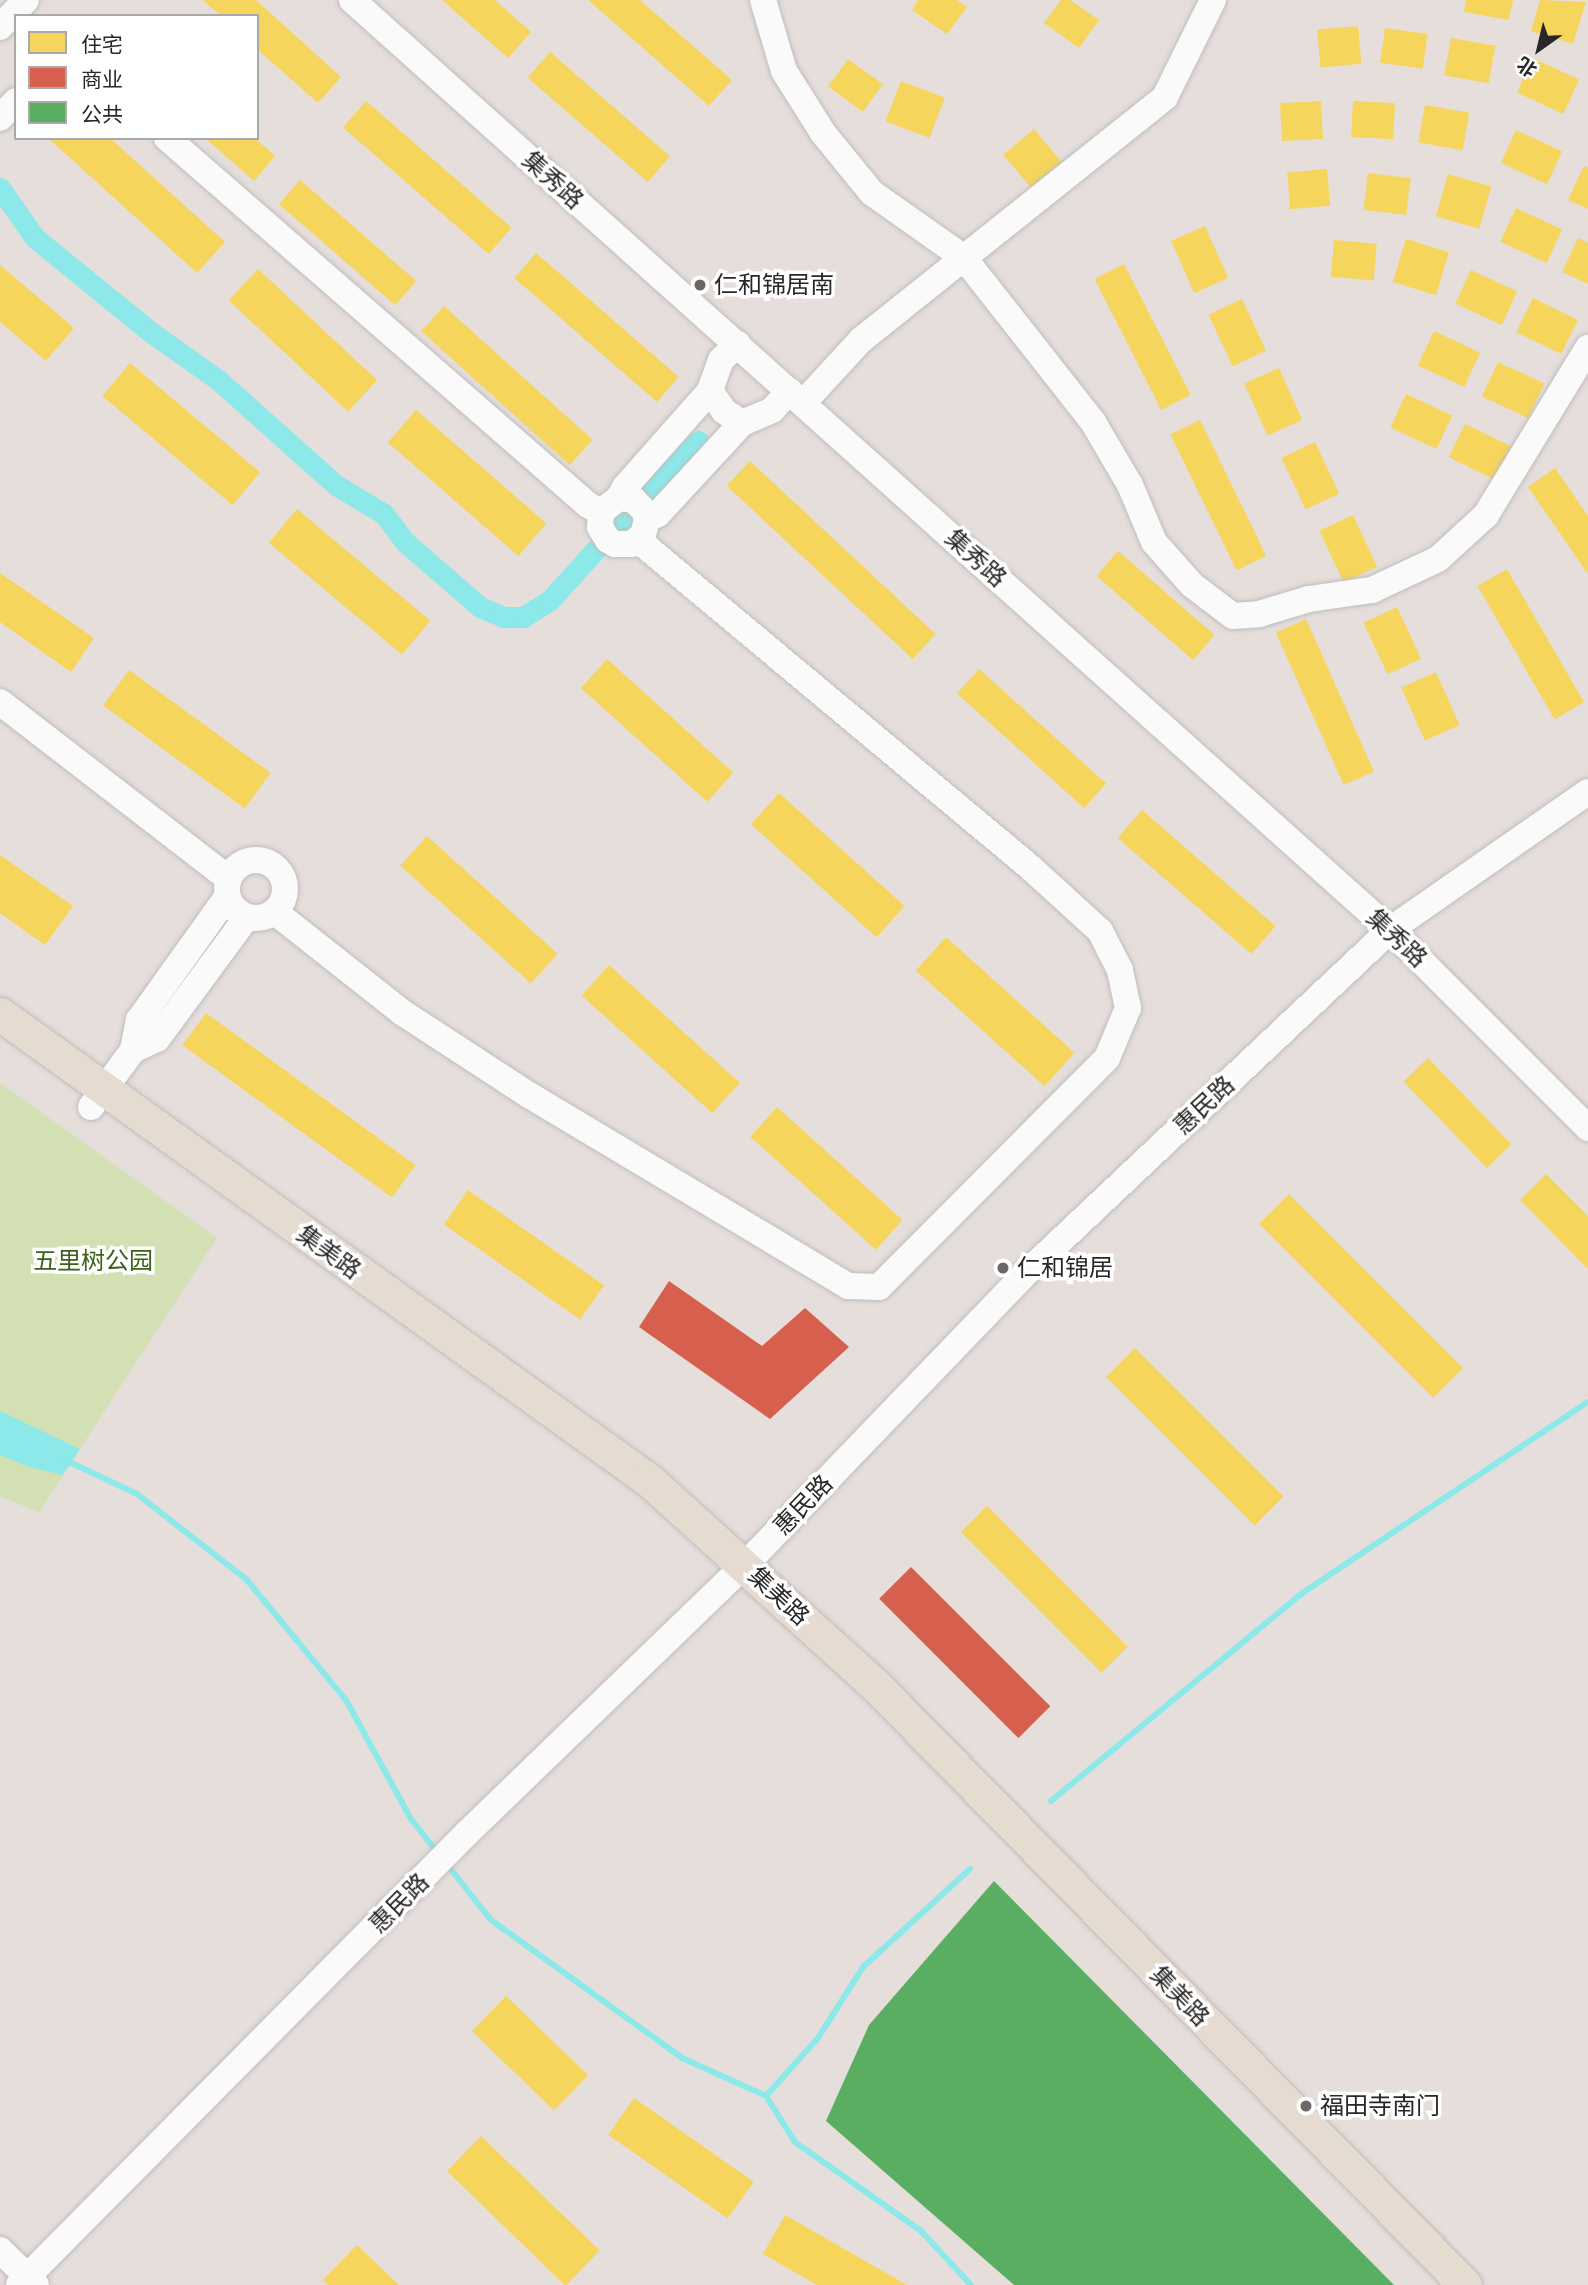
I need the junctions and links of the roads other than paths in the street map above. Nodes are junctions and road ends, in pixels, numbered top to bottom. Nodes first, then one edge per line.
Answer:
1 (26, 0) edge
2 (352, 0) edge
3 (764, 0) edge
4 (1213, 0) edge
5 (0, 27) edge
6 (14, 103) edge
7 (0, 118) edge
8 (169, 140) edge
9 (964, 258) junction
10 (738, 344) junction
11 (1588, 348) edge
12 (710, 391) junction
13 (796, 397) junction
14 (742, 424) junction
15 (610, 505) junction
16 (642, 530) junction
17 (0, 702) edge
18 (1588, 792) edge
19 (228, 887) junction
20 (275, 912) junction
21 (247, 917) junction
22 (1390, 930) junction
23 (0, 1014) edge
24 (0, 1041) edge
25 (133, 1050) junction
26 (97, 1099) junction
27 (1588, 1128) edge
28 (738, 1571) junction
29 (0, 2250) edge
30 (28, 2282) edge
31 (1437, 2285) edge
32 (1465, 2285) edge

1 - 5 street
2 - 10 street, 集秀路
3 - 9 street
4 - 9 street
6 - 7 street
8 - 15 street
9 - 11 street
9 - 13 street
10 - 12 street
10 - 13 street, 集秀路
12 - 14 street
12 - 15 street
13 - 14 street
13 - 22 street, 集秀路
14 - 16 street
15 - 16 street
15 - 16 street
16 - 20 street
17 - 19 street
18 - 22 street, 惠民路
19 - 20 street
19 - 21 street
19 - 25 street
20 - 21 street
21 - 25 street
22 - 27 street, 集秀路
22 - 28 street, 惠民路
23 - 26 main road, 集美路
24 - 26 main road, 集美路
25 - 26 street
26 - 28 main road, 集美路
28 - 30 street, 惠民路
28 - 31 main road, 集美路
28 - 32 main road, 集美路
29 - 30 street

